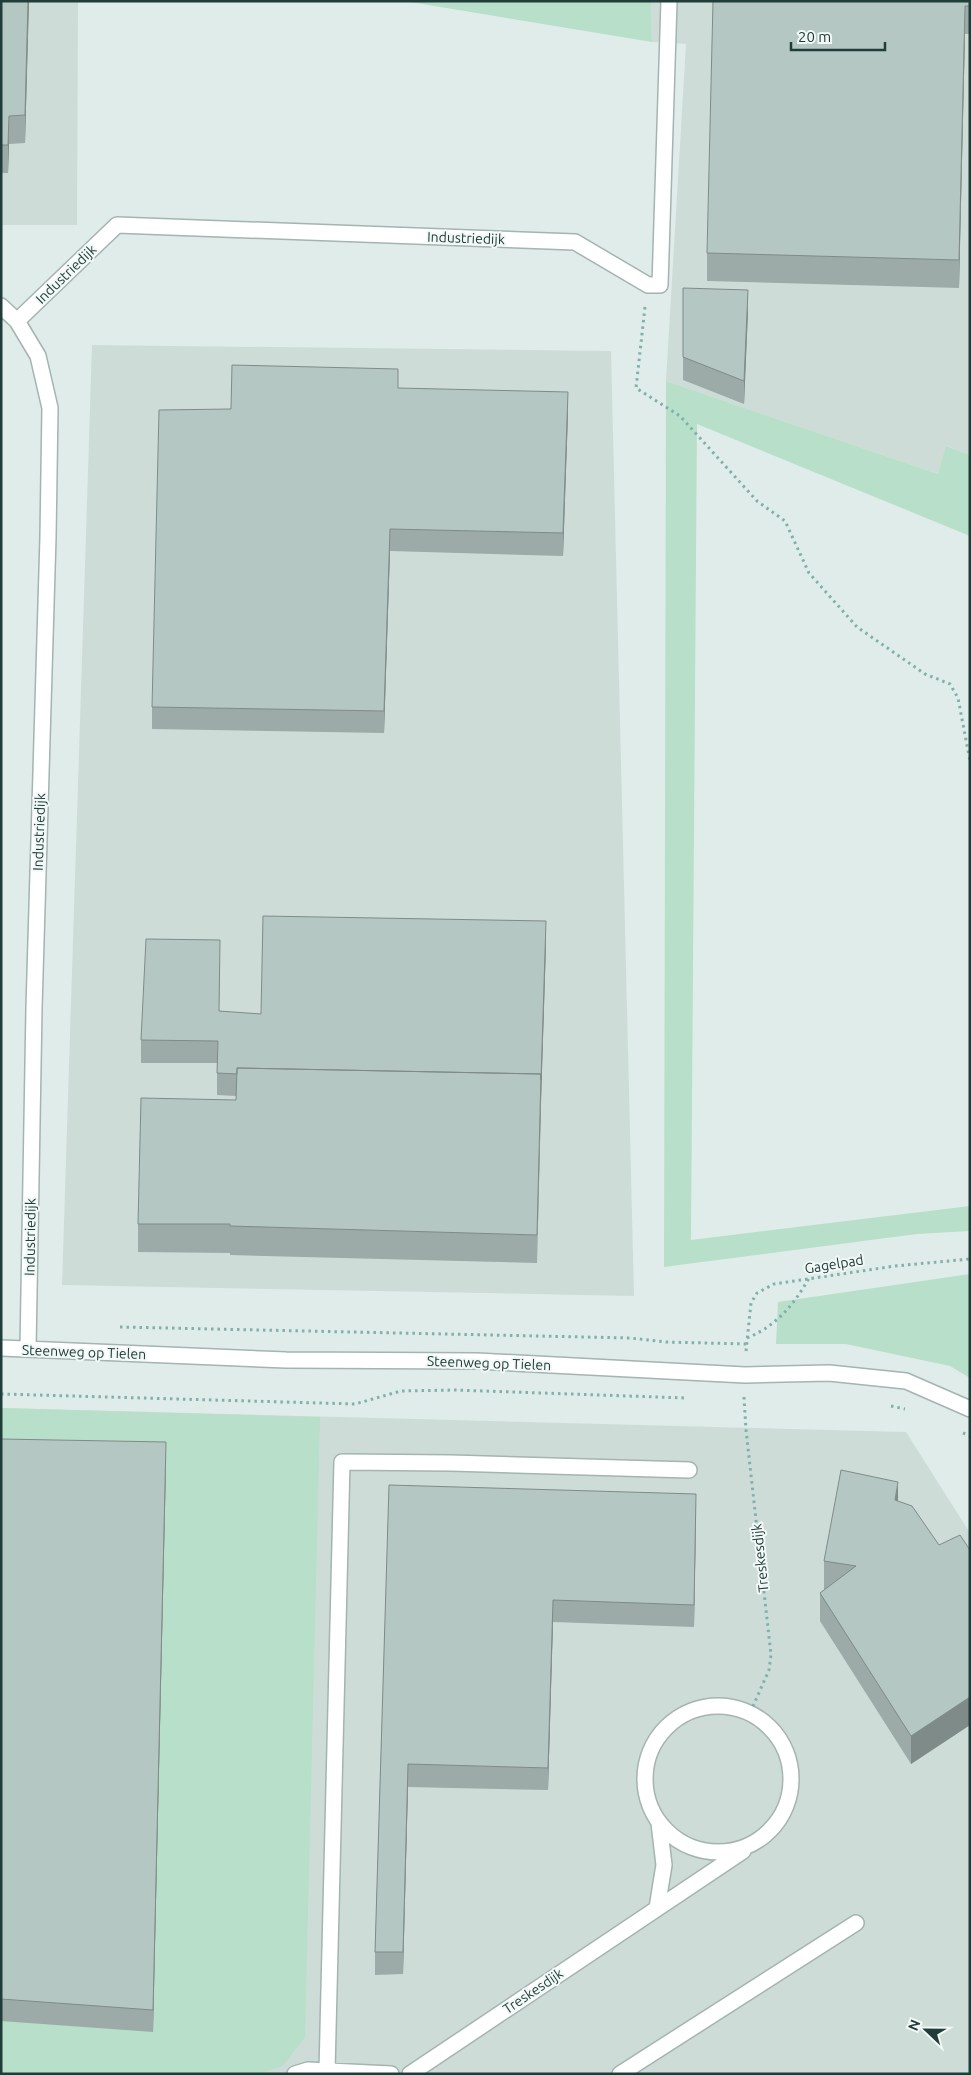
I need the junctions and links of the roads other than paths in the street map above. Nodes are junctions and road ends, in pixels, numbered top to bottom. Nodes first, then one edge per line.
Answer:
1 (669, 1) edge
2 (1, 306) edge
3 (16, 321) junction
4 (1, 1348) edge
5 (28, 1349) junction
6 (970, 1409) edge
7 (689, 1470) dead end
8 (659, 1823) junction
9 (758, 1842) junction
10 (657, 1908) junction
11 (856, 1923) dead end
12 (327, 2071) junction
13 (295, 2074) edge
14 (391, 2074) edge
15 (410, 2074) edge
16 (620, 2074) edge

1 - 3 street, Industriedijk
2 - 3 street, Industriedijk
3 - 5 street, Industriedijk
4 - 5 street, Steenweg op Tielen
5 - 6 street, Steenweg op Tielen
7 - 12 street
8 - 9 street, Treskesdijk
8 - 9 street, Treskesdijk
8 - 10 street, Treskesdijk
9 - 10 street, Treskesdijk
10 - 15 street, Treskesdijk
11 - 16 street
12 - 13 street
12 - 14 street

